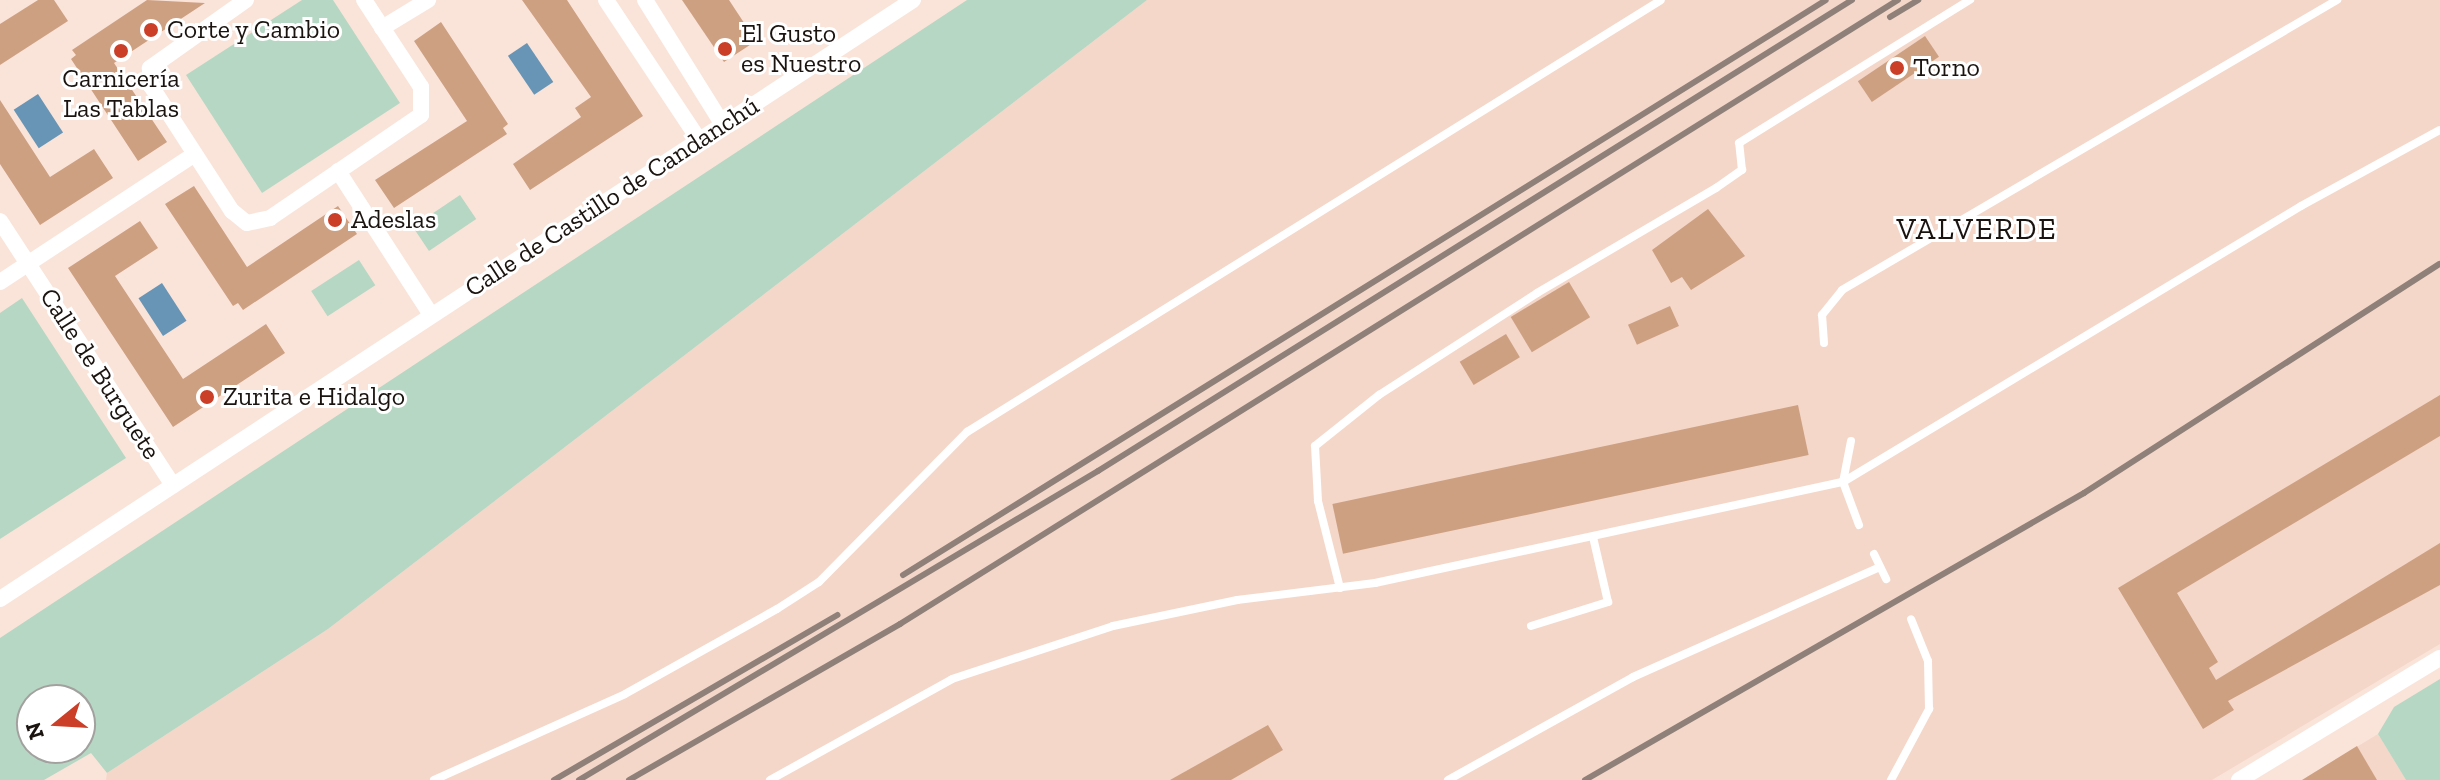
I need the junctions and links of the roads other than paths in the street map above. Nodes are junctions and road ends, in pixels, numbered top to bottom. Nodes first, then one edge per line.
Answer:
1 (364, 0) edge
2 (428, 0) edge
3 (606, 0) edge
4 (645, 0) edge
5 (913, 0) edge
6 (1661, 0) edge
7 (1970, 0) edge
8 (2337, 0) edge
9 (235, 3) edge
10 (382, 28) junction
11 (723, 125) junction
12 (2440, 130) edge
13 (699, 140) junction
14 (195, 154) junction
15 (338, 171) junction
16 (0, 221) edge
17 (28, 264) junction
18 (0, 282) edge
19 (431, 315) junction
20 (1824, 343) dead end
21 (1851, 441) dead end
22 (1843, 482) junction
23 (173, 485) junction
24 (1859, 525) dead end
25 (1593, 537) junction
26 (1874, 554) dead end
27 (1880, 567) junction
28 (1886, 579) dead end
29 (1340, 588) junction
30 (0, 599) edge
31 (1911, 619) dead end
32 (1531, 626) dead end
33 (2440, 658) edge
34 (434, 780) edge
35 (770, 780) edge
36 (1448, 780) edge
37 (1891, 780) edge
38 (2239, 780) edge

1 - 10 street
2 - 10 street
3 - 13 street
4 - 11 street
5 - 11 street, Calle de Castillo de Candanchú
6 - 34 lane
7 - 29 lane
8 - 20 lane
9 - 14 street
10 - 15 street
11 - 13 street, Calle de Castillo de Candanchú
12 - 22 lane
13 - 19 street, Calle de Castillo de Candanchú
14 - 15 street
14 - 17 street, Calle de Burguete
15 - 19 street
16 - 17 street, Calle de Burguete
17 - 18 street
17 - 23 street, Calle de Burguete
19 - 23 street, Calle de Castillo de Candanchú
21 - 22 lane
22 - 24 lane
22 - 25 lane
23 - 30 street, Calle de Castillo de Candanchú
25 - 29 lane
25 - 32 lane
26 - 27 lane
27 - 28 lane
27 - 36 lane
29 - 35 lane
31 - 37 lane
33 - 38 street

